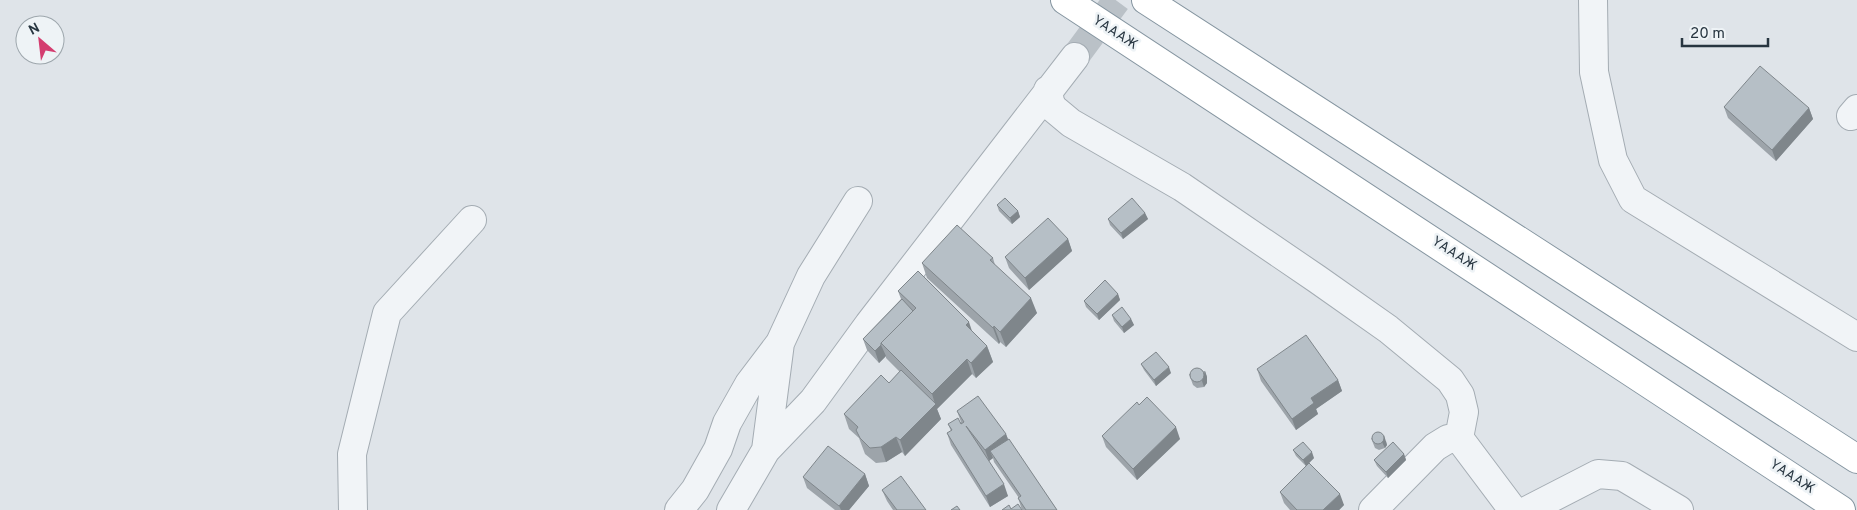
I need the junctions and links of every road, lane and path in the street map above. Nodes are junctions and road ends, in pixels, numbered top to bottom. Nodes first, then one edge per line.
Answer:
1 (1065, 0) edge
2 (1146, 0) edge
3 (1593, 0) edge
4 (1075, 56) tunnel mouth
5 (1048, 90) junction
6 (858, 202) dead end
7 (472, 220) dead end
8 (1857, 337) edge
9 (780, 343) junction
10 (1459, 438) junction
11 (766, 450) junction
12 (1857, 459) edge
13 (352, 510) edge
14 (679, 510) edge
15 (731, 510) edge
16 (1373, 510) edge
17 (1513, 510) edge
18 (1528, 510) edge
19 (1679, 510) edge
20 (1842, 510) edge

1 - 20 highway, ҮАААЖ
2 - 12 highway
3 - 8 street
4 - 5 street
5 - 10 street
5 - 11 street
6 - 9 street
7 - 13 street
9 - 11 street
9 - 14 street
10 - 16 street
10 - 17 street
11 - 15 street
18 - 19 street

